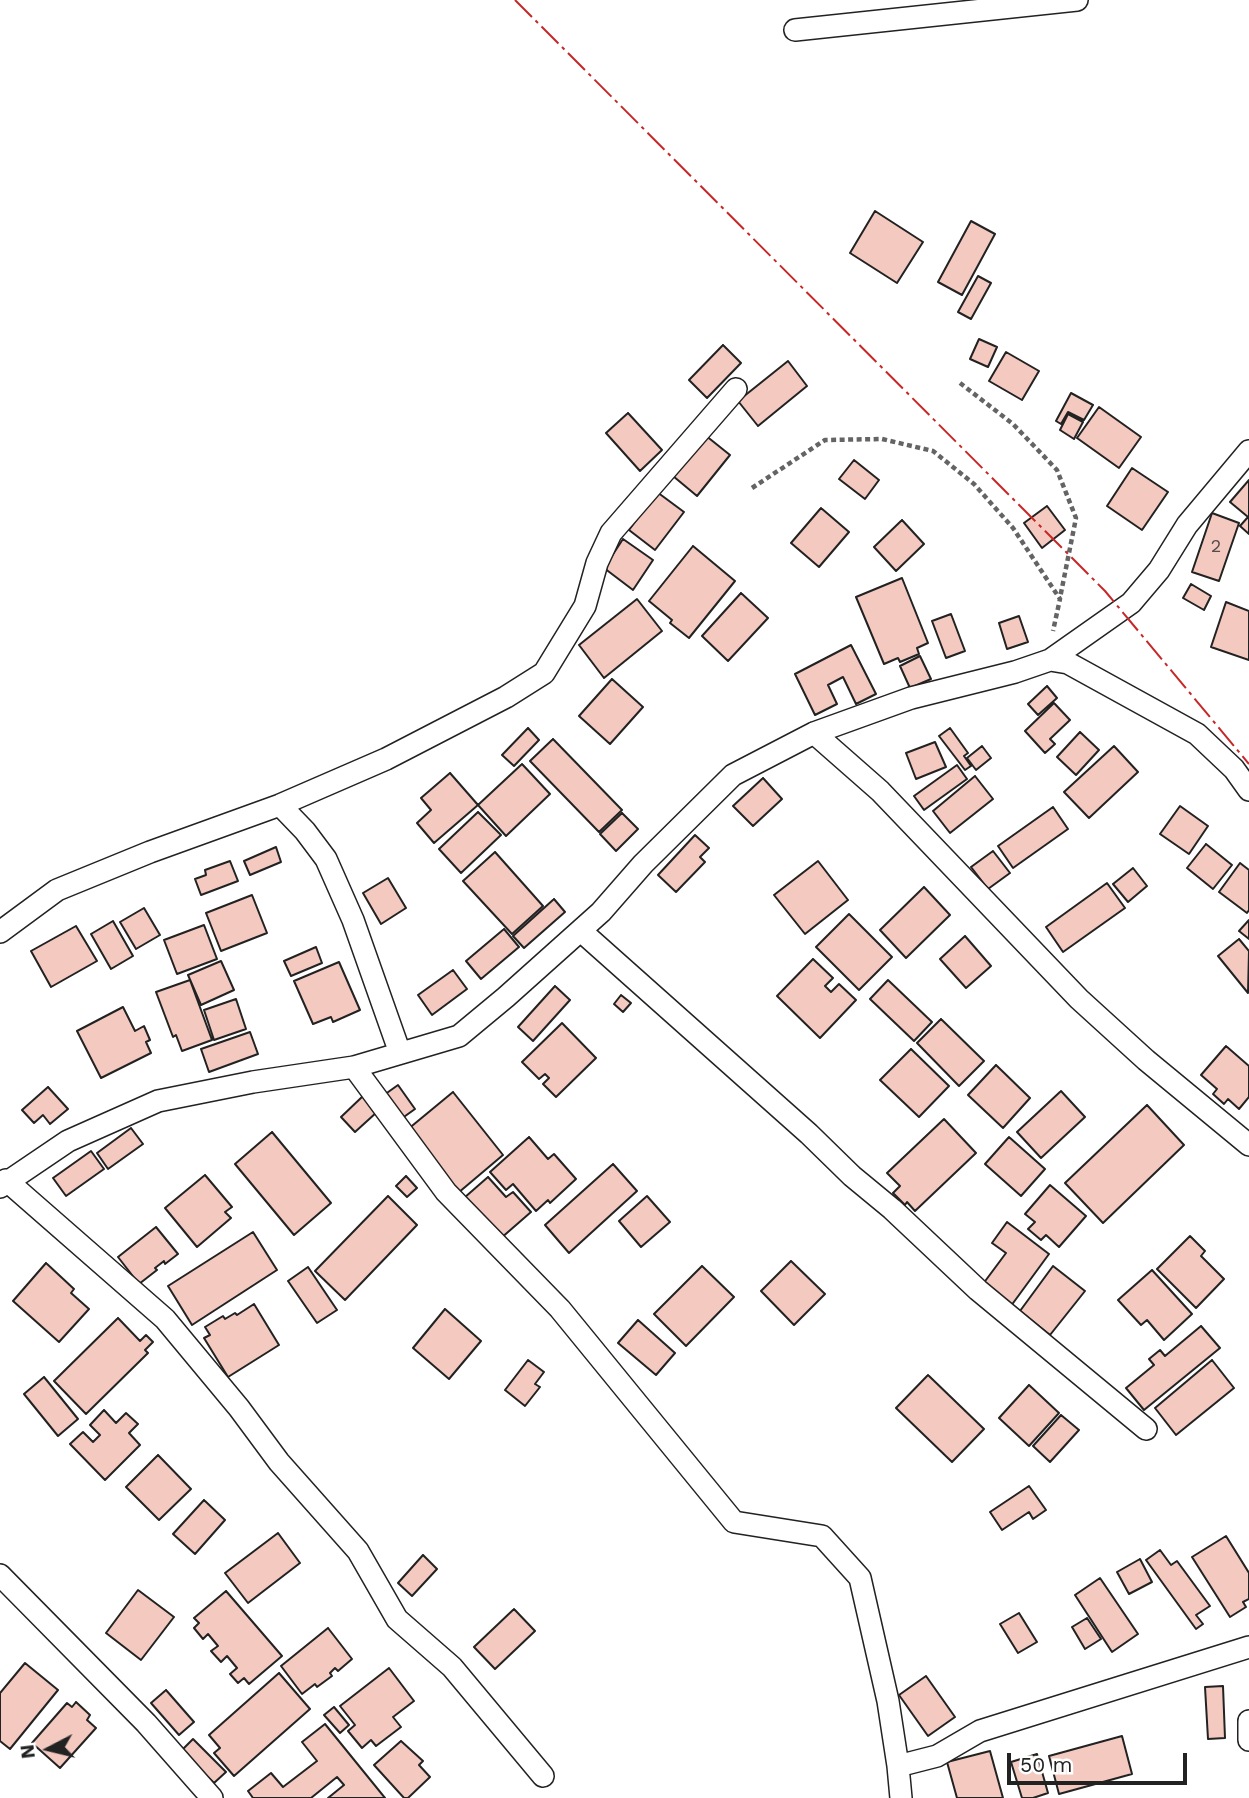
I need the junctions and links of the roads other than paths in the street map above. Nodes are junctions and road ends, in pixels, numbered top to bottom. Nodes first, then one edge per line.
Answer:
1 (1077, 0) edge
2 (795, 30) dead end
3 (736, 389) dead end
4 (1249, 451) edge
5 (1050, 660) junction
6 (814, 733) junction
7 (1249, 790) edge
8 (280, 805) junction
9 (581, 931) junction
10 (0, 932) edge
11 (400, 1053) junction
12 (354, 1067) junction
13 (1249, 1145) edge
14 (3, 1184) edge
15 (1146, 1429) dead end
16 (0, 1575) edge
17 (1249, 1647) edge
18 (1249, 1721) edge
19 (1249, 1740) edge
20 (898, 1766) junction
21 (543, 1776) dead end
22 (212, 1798) edge
23 (901, 1798) edge

1 - 2 street
3 - 8 street
4 - 5 street
5 - 6 street
5 - 7 street
6 - 9 street
6 - 13 street
8 - 10 street
8 - 11 street
9 - 11 street
9 - 15 street
11 - 12 street
12 - 14 street
12 - 20 street
14 - 21 street
16 - 22 street
17 - 20 street
18 - 19 street
20 - 23 street

